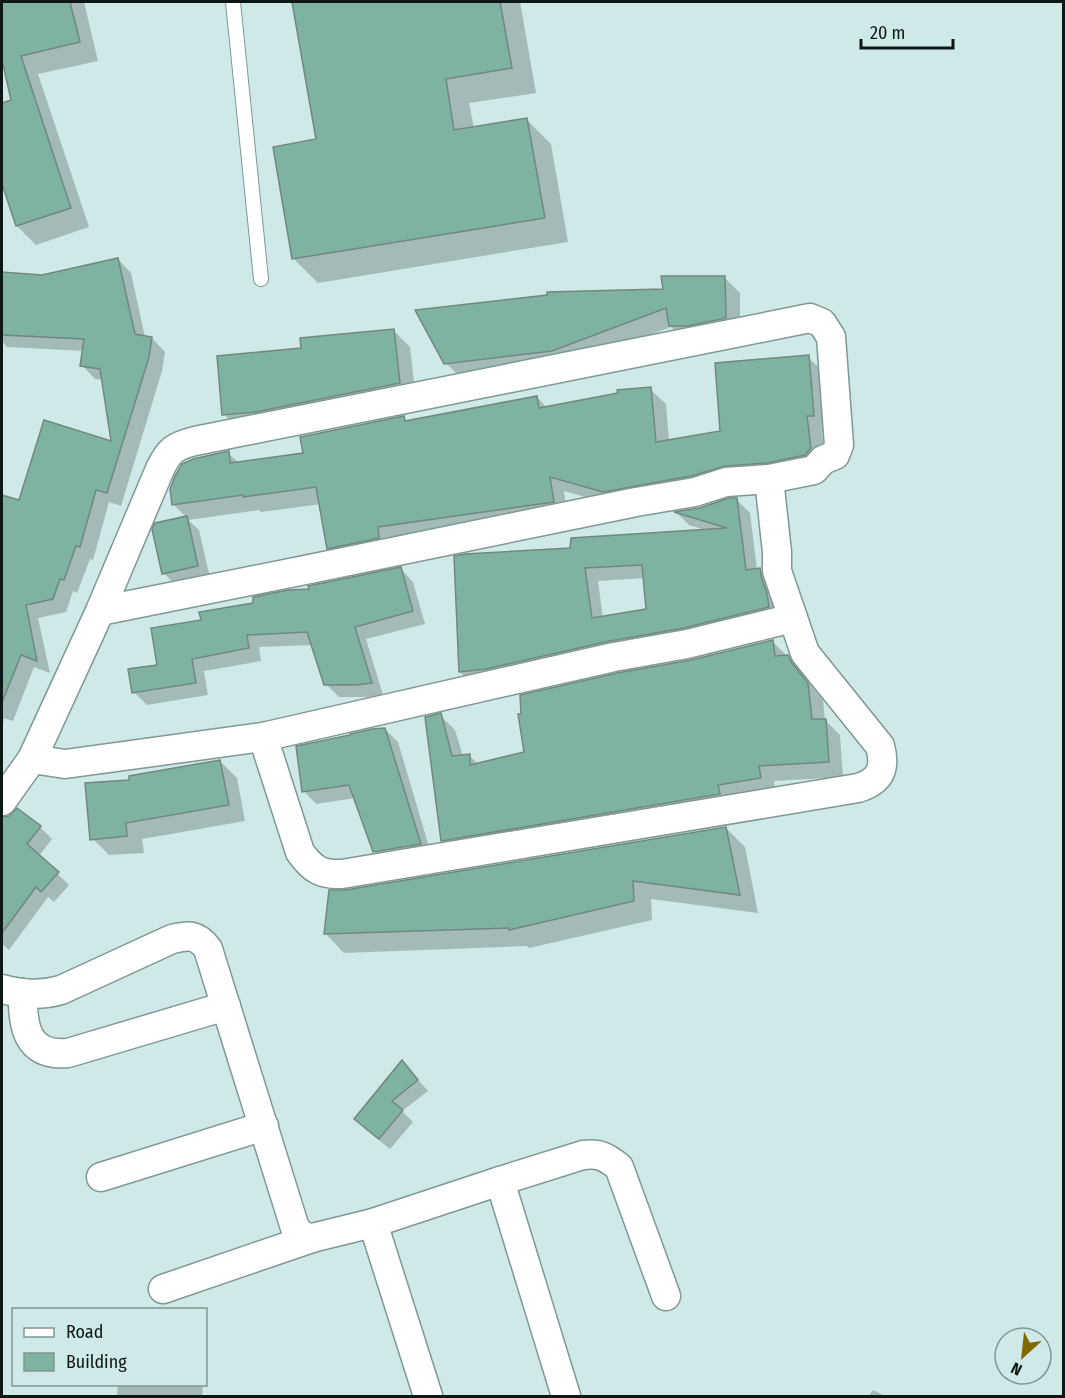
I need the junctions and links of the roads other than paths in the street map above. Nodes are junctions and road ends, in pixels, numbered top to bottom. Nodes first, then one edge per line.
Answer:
1 (233, 2) edge
2 (261, 279) dead end
3 (769, 479) junction
4 (100, 611) junction
5 (792, 618) junction
6 (263, 737) junction
7 (32, 759) junction
8 (2, 801) edge
9 (13, 991) edge
10 (226, 1006) junction
11 (264, 1126) junction
12 (101, 1177) dead end
13 (500, 1180) junction
14 (373, 1223) junction
15 (312, 1238) junction
16 (163, 1289) dead end
17 (666, 1296) dead end
18 (428, 1396) edge
19 (566, 1396) edge

1 - 2 lane
3 - 4 street
3 - 4 street
3 - 5 street
4 - 7 street
5 - 6 street
5 - 6 street
6 - 7 street
7 - 8 street
9 - 10 street
9 - 10 street
10 - 11 street
11 - 12 street
11 - 15 street
13 - 14 street
13 - 17 street
13 - 19 street
14 - 15 street
14 - 18 street
15 - 16 street

